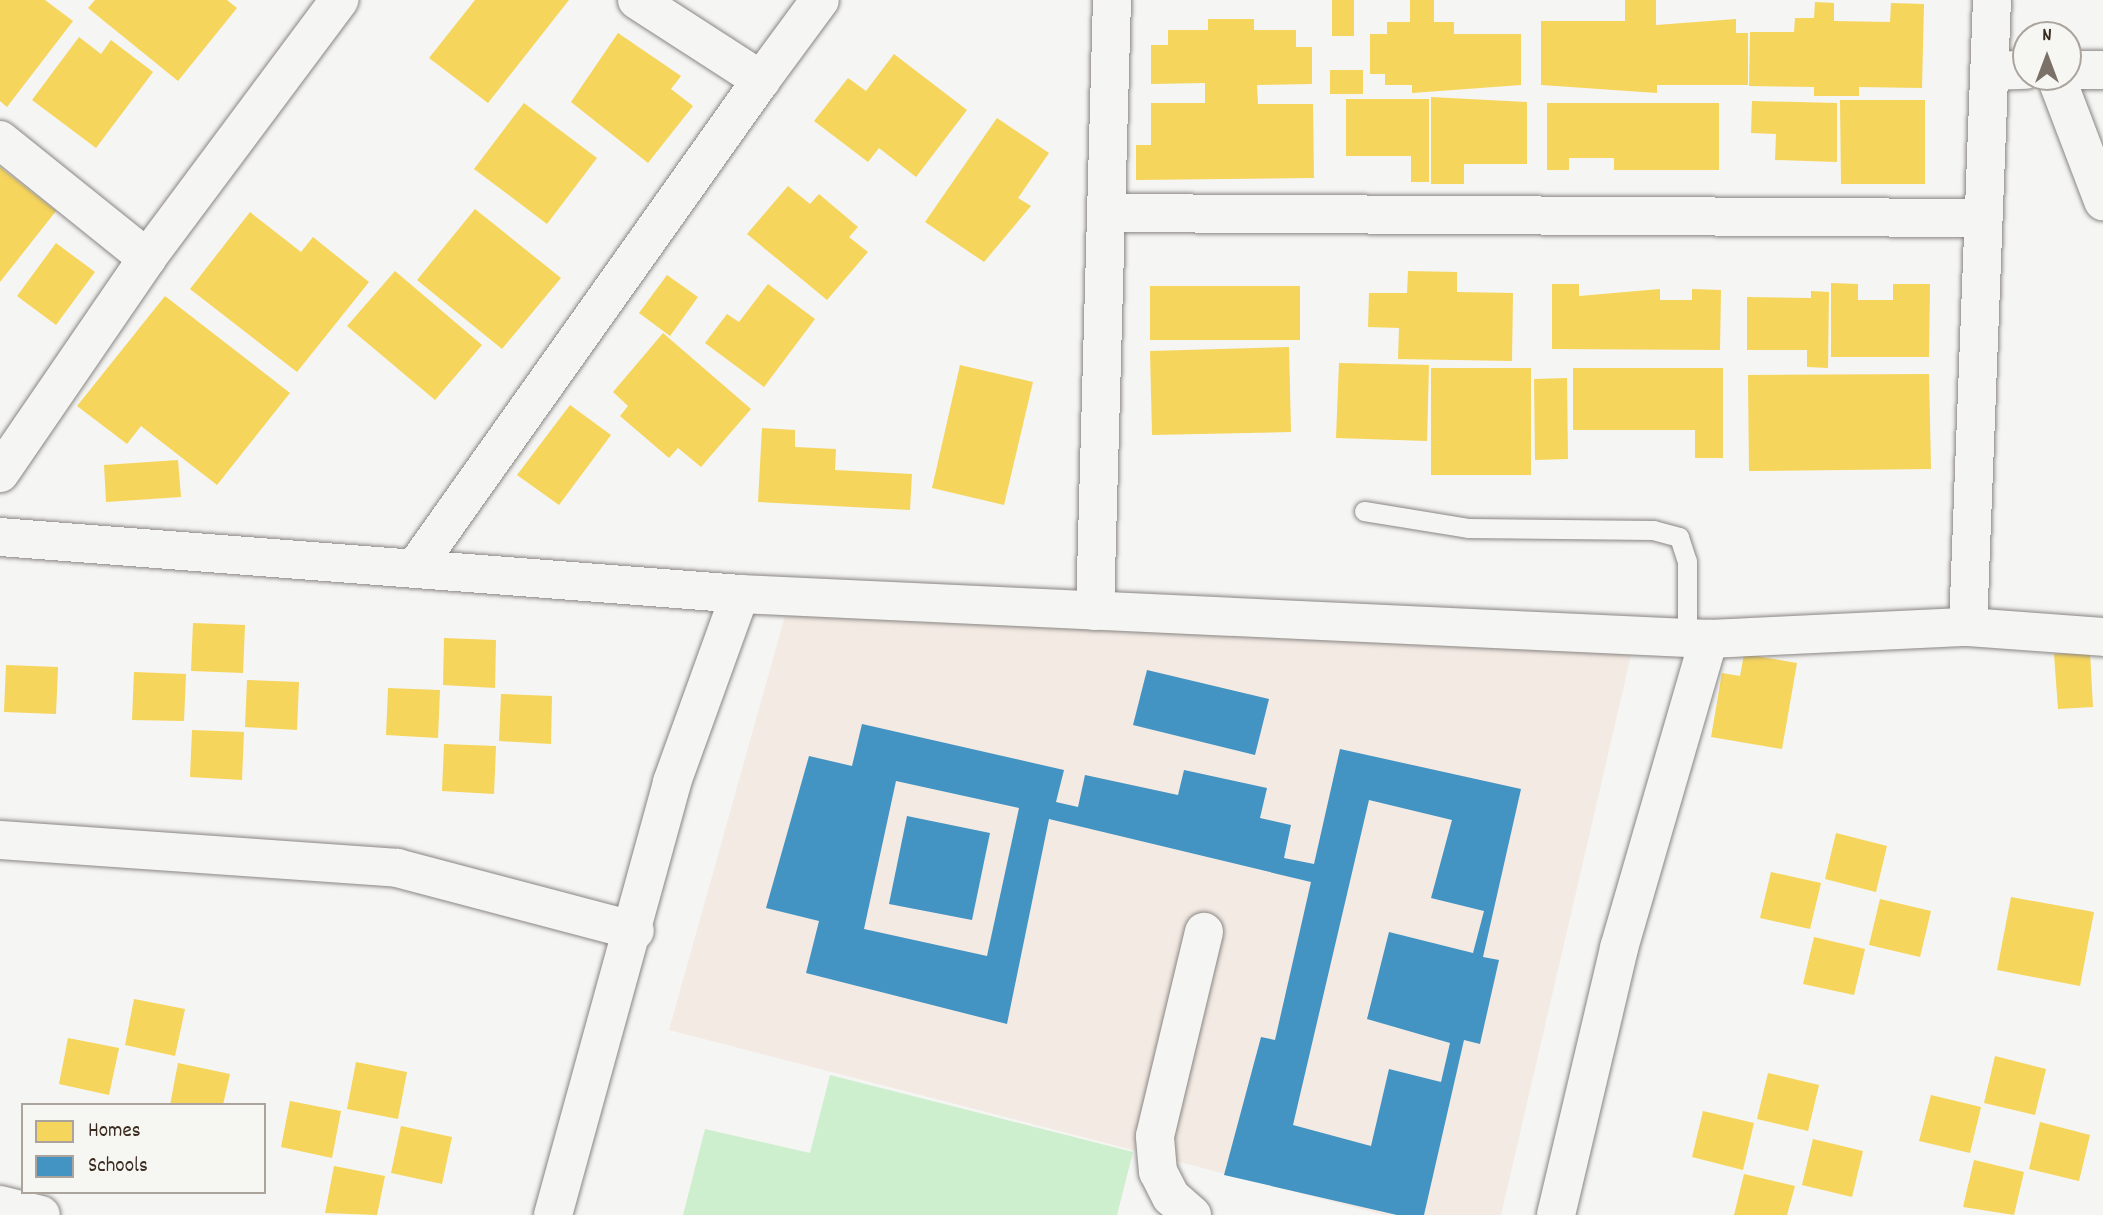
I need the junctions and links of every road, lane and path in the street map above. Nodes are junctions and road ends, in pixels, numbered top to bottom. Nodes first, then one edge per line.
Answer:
1 (339, 0) edge
2 (637, 0) edge
3 (820, 0) edge
4 (1112, 0) edge
5 (1992, 0) edge
6 (2082, 70) edge
7 (2103, 70) edge
8 (2008, 71) edge
9 (761, 80) junction
10 (2061, 91) edge
11 (0, 140) edge
12 (2103, 201) edge
13 (1106, 213) junction
14 (1982, 218) junction
15 (147, 258) junction
16 (0, 473) edge
17 (1364, 511) dead end
18 (0, 537) edge
19 (417, 565) junction
20 (740, 594) junction
21 (1095, 611) junction
22 (1968, 627) junction
23 (2103, 636) edge
24 (1698, 638) junction
25 (0, 840) edge
26 (635, 931) junction
27 (1204, 932) dead end
28 (0, 1205) edge
29 (40, 1215) edge
30 (553, 1215) edge
31 (1192, 1215) edge
32 (1556, 1215) edge

1 - 15 street
2 - 9 street
3 - 9 street
4 - 13 street
5 - 8 street
6 - 7 street
8 - 14 street
9 - 19 street
10 - 12 street
11 - 15 street
13 - 14 street
13 - 21 street
14 - 22 street
15 - 16 street
17 - 24 lane
18 - 19 street
19 - 20 street
20 - 21 street
20 - 26 street
21 - 24 street
22 - 23 street
22 - 24 street
24 - 32 street
25 - 26 street
26 - 30 street
27 - 31 street
28 - 29 street

